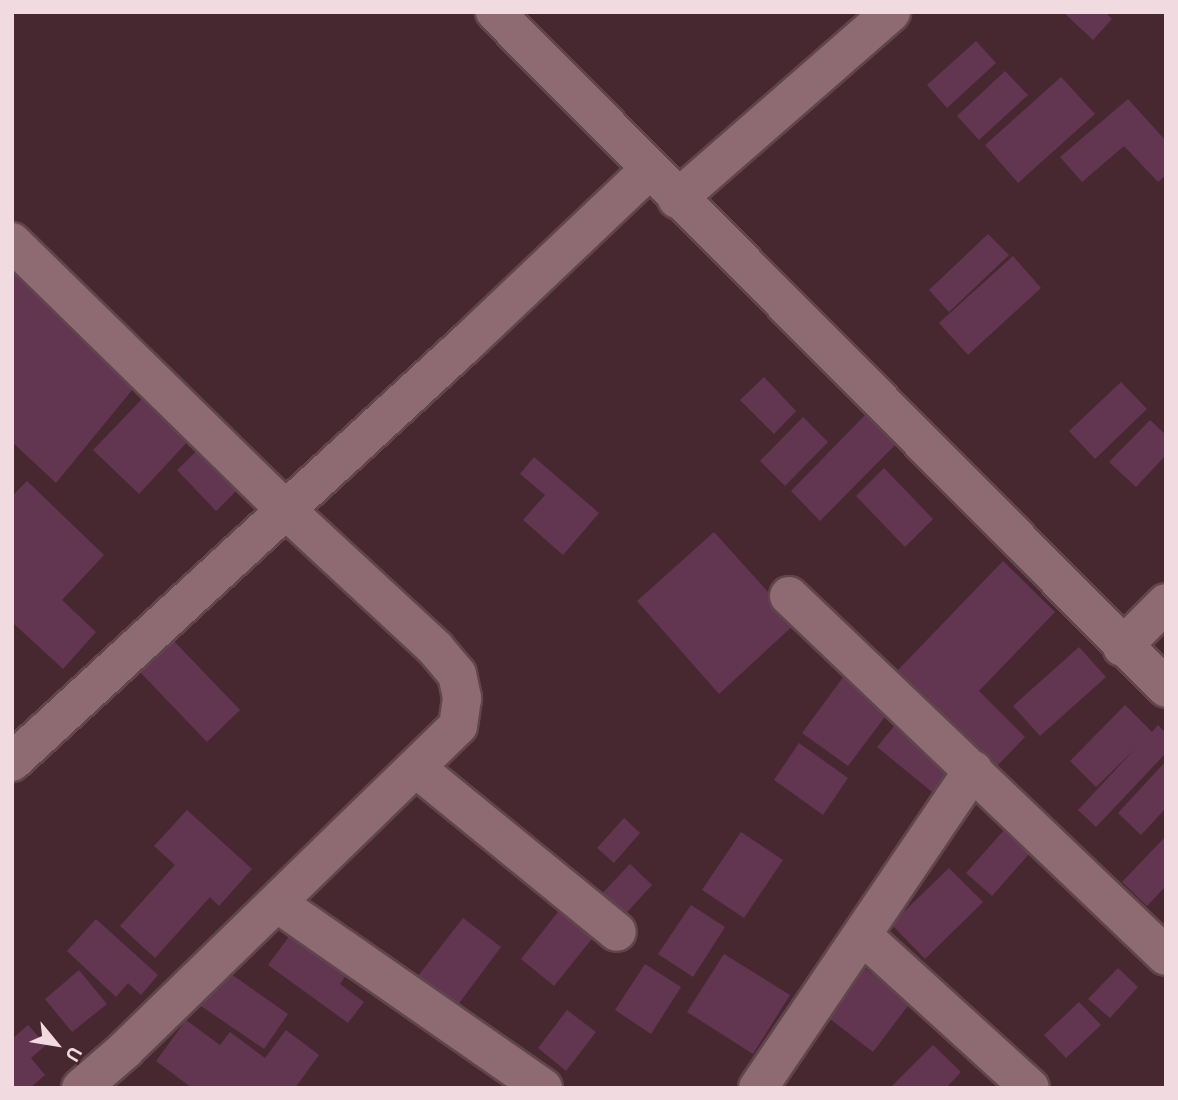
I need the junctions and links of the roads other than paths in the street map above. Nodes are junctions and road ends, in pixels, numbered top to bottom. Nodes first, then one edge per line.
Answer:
1 (495, 12) edge
2 (891, 12) edge
3 (650, 169) junction
4 (677, 198) junction
5 (12, 242) edge
6 (285, 509) junction
7 (789, 596) dead end
8 (1166, 603) edge
9 (1122, 647) junction
10 (1166, 688) edge
11 (12, 762) edge
12 (416, 768) junction
13 (973, 770) junction
14 (277, 903) junction
15 (617, 932) dead end
16 (863, 934) junction
17 (1166, 956) edge
18 (81, 1088) edge
19 (543, 1088) edge
20 (758, 1088) edge
21 (1030, 1088) edge

1 - 3 street
2 - 4 street
3 - 4 street
3 - 6 street
4 - 9 street
5 - 6 street
6 - 11 street
6 - 12 street
7 - 13 street
8 - 9 street
9 - 10 street
12 - 14 street
12 - 15 street
13 - 16 street
13 - 17 street
14 - 18 street
14 - 19 street
16 - 20 street
16 - 21 street

